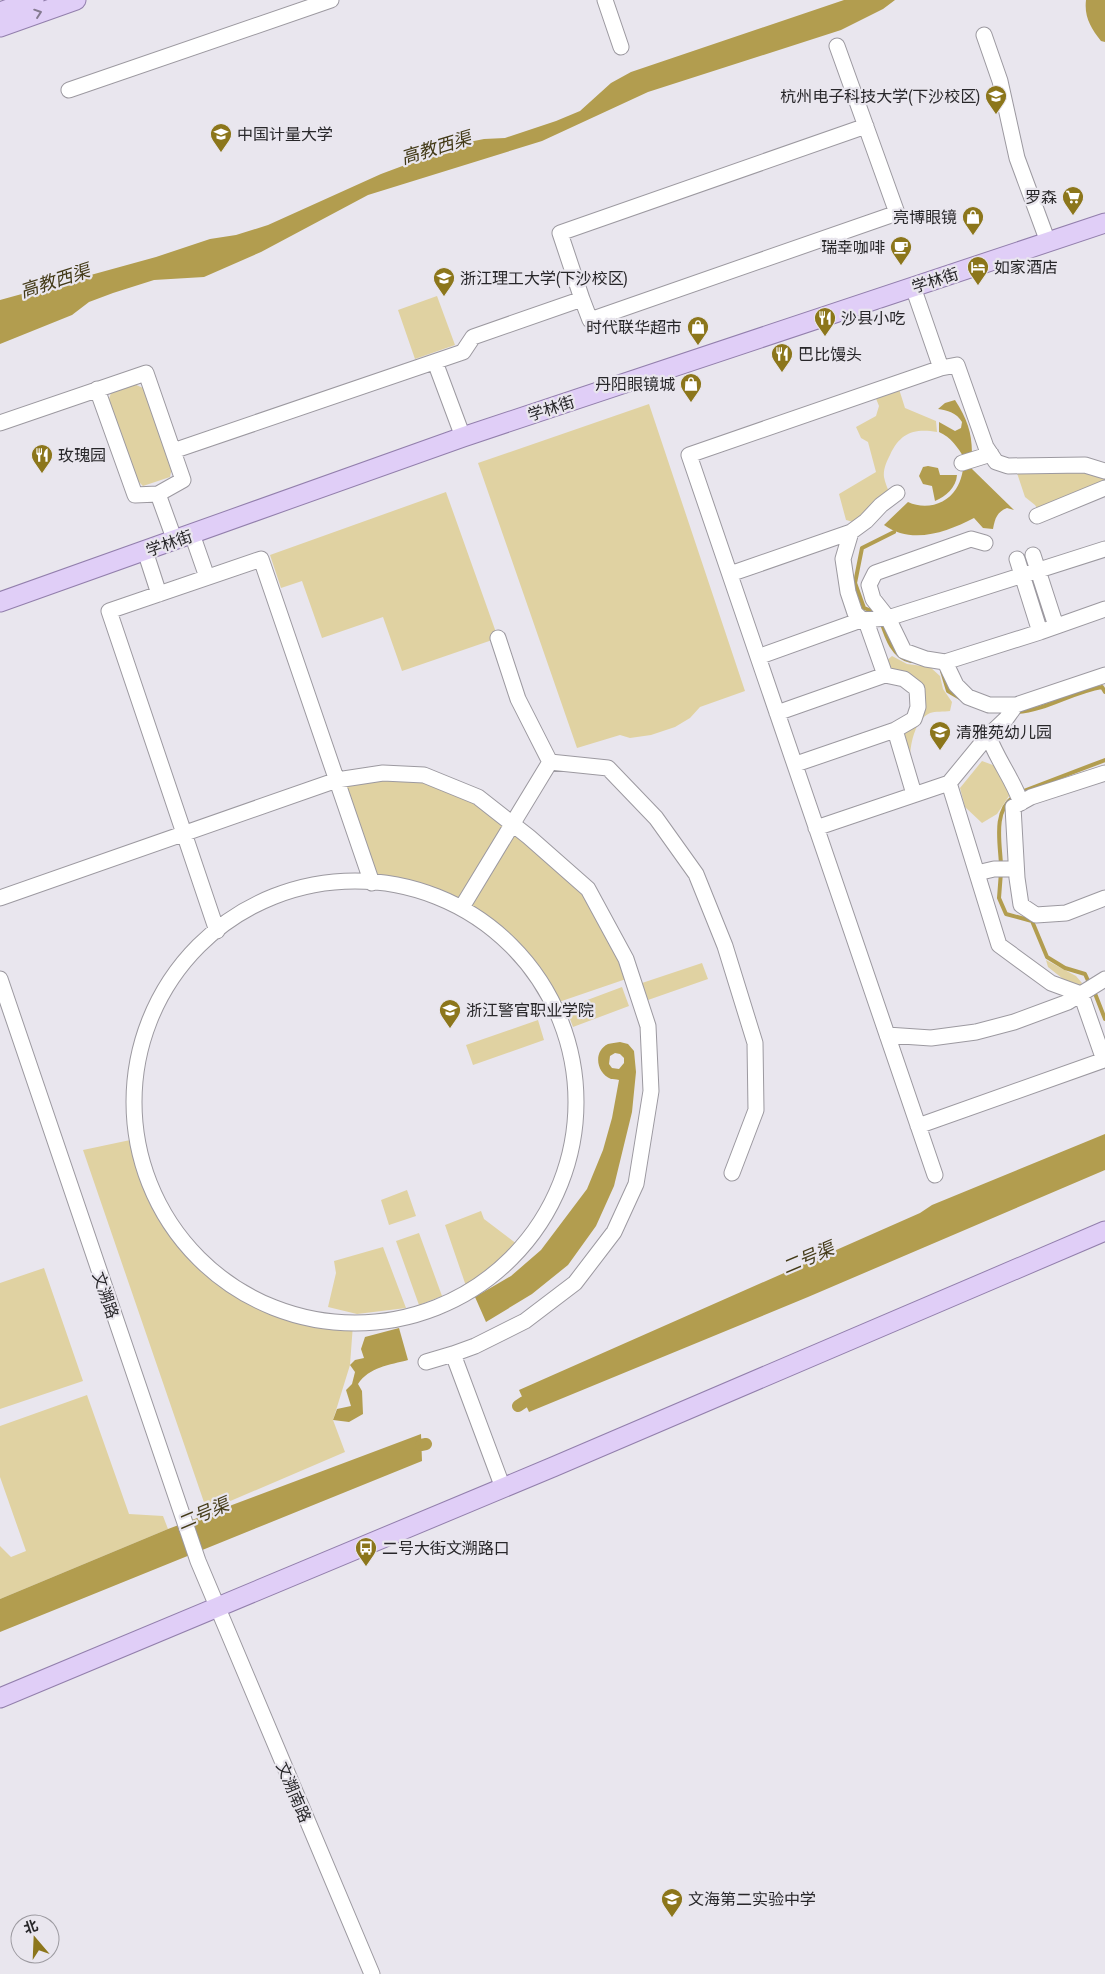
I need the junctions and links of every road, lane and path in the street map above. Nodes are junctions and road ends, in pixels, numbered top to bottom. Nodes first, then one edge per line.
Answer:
1 (34, 0) edge
2 (76, 0) edge
3 (331, 0) edge
4 (605, 0) edge
5 (308, 4) edge
6 (0, 12) edge
7 (0, 26) edge
8 (984, 35) dead end
9 (837, 46) dead end
10 (621, 47) dead end
11 (70, 90) dead end
12 (866, 126) junction
13 (1105, 223) edge
14 (1048, 242) junction
15 (913, 287) junction
16 (582, 299) junction
17 (435, 362) junction
18 (941, 368) junction
19 (97, 390) junction
20 (0, 423) edge
21 (463, 437) junction
22 (173, 450) junction
23 (990, 454) junction
24 (962, 463) dead end
25 (1105, 471) edge
26 (1105, 488) edge
27 (897, 493) dead end
28 (158, 494) junction
29 (1037, 516) dead end
30 (851, 532) junction
31 (184, 538) junction
32 (984, 544) dead end
33 (1105, 549) edge
34 (145, 551) junction
35 (1033, 555) dead end
36 (1017, 559) dead end
37 (1039, 570) junction
38 (730, 574) junction
39 (1022, 575) junction
40 (207, 577) junction
41 (159, 594) junction
42 (0, 602) edge
43 (1105, 609) edge
44 (888, 618) junction
45 (867, 620) junction
46 (1056, 626) junction
47 (1040, 632) junction
48 (498, 638) dead end
49 (758, 657) junction
50 (945, 662) junction
51 (884, 675) junction
52 (1105, 675) edge
53 (1016, 705) junction
54 (777, 712) junction
55 (895, 730) junction
56 (988, 735) junction
57 (550, 762) junction
58 (796, 764) junction
59 (1105, 773) edge
60 (337, 780) junction
61 (949, 783) junction
62 (914, 794) junction
63 (1019, 797) junction
64 (513, 824) junction
65 (816, 828) junction
66 (183, 833) junction
67 (1007, 869) junction
68 (977, 873) junction
69 (372, 883) junction
70 (0, 898) edge
71 (1105, 898) edge
72 (462, 907) junction
73 (217, 930) junction
74 (0, 980) edge
75 (1102, 981) edge
76 (1083, 993) junction
77 (887, 1035) junction
78 (918, 1126) junction
79 (732, 1173) dead end
80 (935, 1175) dead end
81 (1105, 1232) edge
82 (1105, 1245) edge
83 (453, 1354) junction
84 (426, 1362) dead end
85 (503, 1488) junction
86 (218, 1613) junction
87 (0, 1698) edge
88 (0, 1707) edge
89 (372, 1974) edge

1 - 6 main road
7 -> 2 main road
3 - 5 street
4 - 10 street
5 - 11 street
8 - 14 street
9 - 12 street
12 - 16 street
12 - 16 street
13 - 14 main road, 学林街
14 - 15 main road, 学林街
15 - 18 street
15 - 21 main road, 学林街
16 - 17 street
17 - 21 street
17 - 22 street
18 - 23 street
18 - 38 street
19 - 20 street
19 - 22 street
19 - 28 street
21 - 31 main road, 学林街
22 - 28 street
23 - 24 street
23 - 25 street
26 - 29 street
27 - 30 street
28 - 31 street
30 - 38 street
30 - 45 street
31 - 34 main road, 学林街
31 - 40 street
32 - 44 street
33 - 37 street
34 - 41 street
34 - 42 main road, 学林街
35 - 37 street
36 - 39 street
37 - 39 street
37 - 46 street
38 - 49 street
39 - 44 street
39 - 47 street
40 - 41 street
40 - 60 street
41 - 66 street
43 - 46 street
44 - 45 street
44 - 50 street
45 - 49 street
45 - 51 street
46 - 47 street
47 - 50 street
48 - 57 street
49 - 54 street
50 - 53 street
51 - 54 street
51 - 55 street
52 - 53 street
53 - 56 street
54 - 58 street
55 - 58 street
55 - 62 street
56 - 61 street
56 - 63 street
57 - 64 street
57 - 79 street
58 - 65 street
59 - 63 street
60 - 64 street
60 - 66 street
60 - 69 street
61 - 62 street
61 - 68 street
62 - 65 street
63 - 67 street
64 - 72 street
64 - 83 street
65 - 77 street
66 - 70 street
66 - 73 street
67 - 68 street
67 - 71 street
68 - 76 street
69 - 72 street
69 - 73 street
72 - 73 street
74 - 86 street, 文溯路
75 - 76 street
76 - 77 street
76 - 78 street
77 - 78 street
78 - 80 street
81 - 85 main road
82 - 86 main road
83 - 84 street
83 - 85 street
85 - 86 main road
86 - 87 main road
86 - 88 main road
86 - 89 street, 文溯南路

